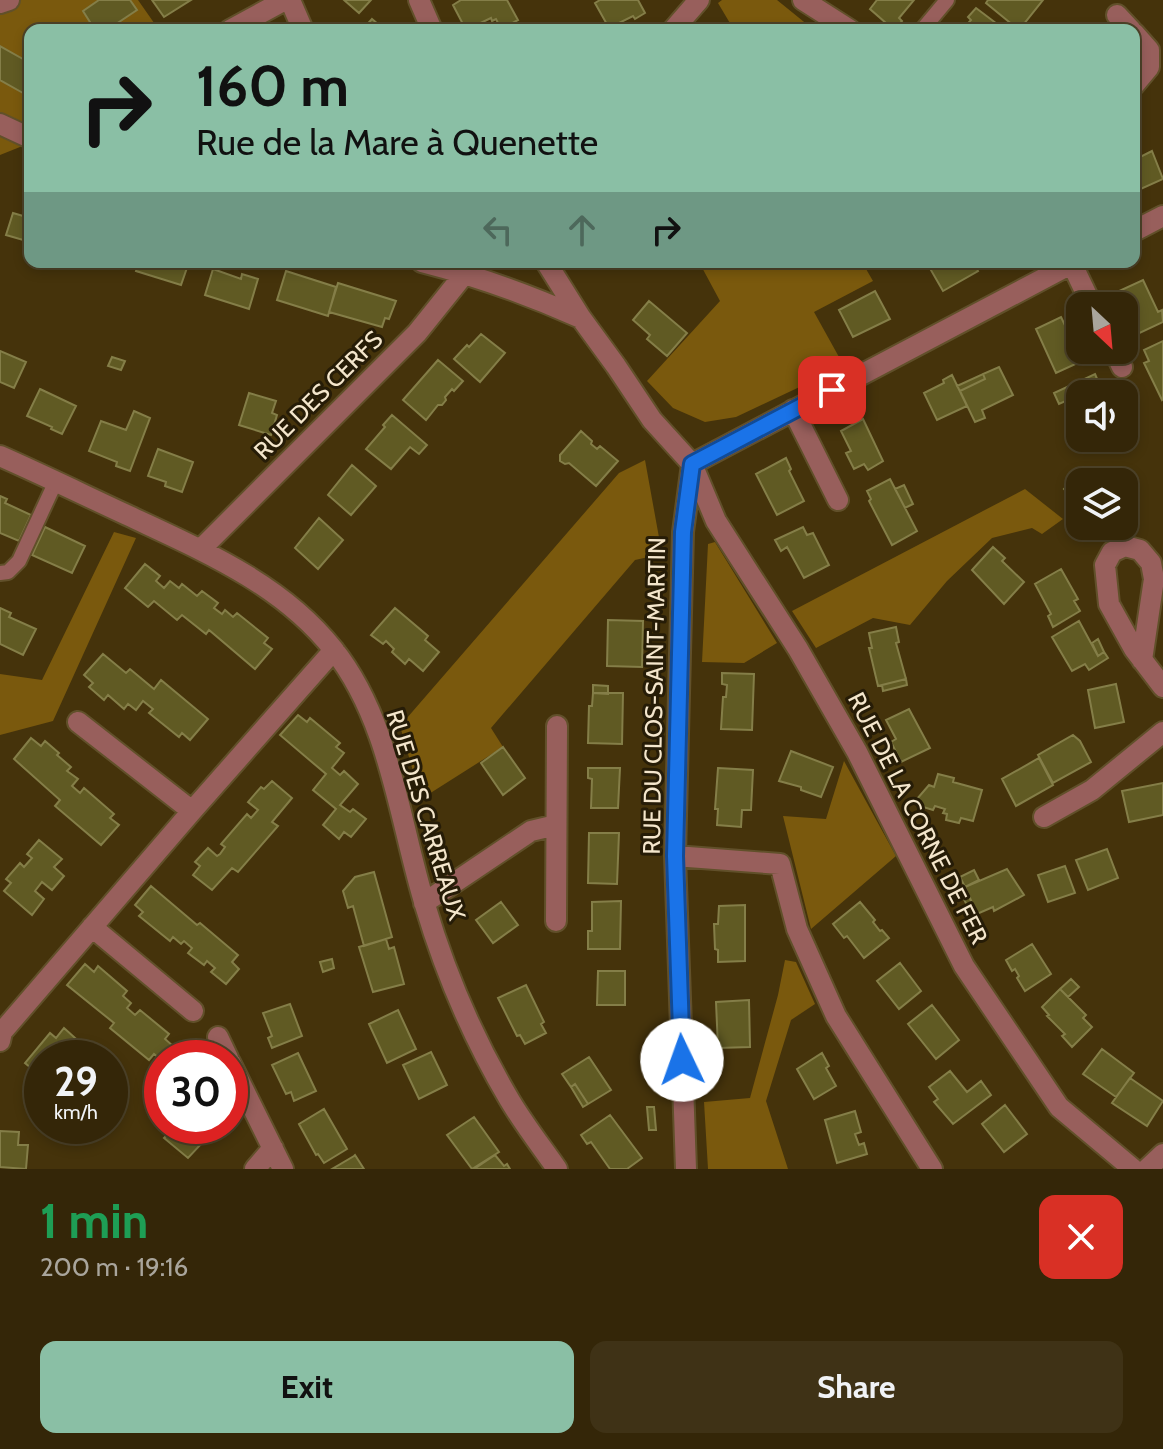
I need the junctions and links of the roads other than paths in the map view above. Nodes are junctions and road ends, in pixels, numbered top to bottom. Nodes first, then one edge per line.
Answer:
1 (9, 0) edge
2 (288, 0) edge
3 (419, 0) edge
4 (699, 0) edge
5 (803, 0) edge
6 (947, 0) edge
7 (0, 3) edge
8 (242, 24) edge
9 (300, 24) edge
10 (429, 24) edge
11 (678, 24) edge
12 (841, 24) edge
13 (927, 24) edge
14 (1140, 40) edge
15 (1140, 78) edge
16 (0, 124) edge
17 (24, 135) edge
18 (1163, 216) edge
19 (1140, 228) edge
20 (469, 268) edge
21 (472, 268) edge
22 (550, 268) edge
23 (1064, 268) edge
24 (1076, 268) edge
25 (1086, 292) edge
26 (581, 318) junction
27 (793, 410) junction
28 (0, 456) edge
29 (692, 464) junction
30 (56, 481) junction
31 (838, 500) dead end
32 (201, 549) junction
33 (0, 573) edge
34 (334, 650) junction
35 (1142, 660) junction
36 (1163, 687) edge
37 (78, 722) dead end
38 (557, 726) dead end
39 (1163, 732) edge
40 (192, 811) junction
41 (1044, 817) dead end
42 (556, 825) junction
43 (675, 856) junction
44 (424, 903) junction
45 (556, 921) dead end
46 (92, 927) junction
47 (193, 1011) dead end
48 (218, 1037) dead end
49 (219, 1040) edge
50 (0, 1041) edge
51 (248, 1098) edge
52 (273, 1148) junction
53 (1163, 1154) edge
54 (255, 1169) edge
55 (283, 1169) edge
56 (557, 1169) edge
57 (686, 1169) edge
58 (932, 1169) edge
59 (1133, 1169) edge
60 (1147, 1169) edge

1 - 7 street
2 - 8 street
2 - 9 street
3 - 10 street
4 - 11 street
5 - 12 street
6 - 13 lane
14 - 15 street
16 - 17 street
18 - 19 street
20 - 32 street, RUE DES CERFS
21 - 26 street
22 - 26 street, RUE DE LA CORNE DE FER
23 - 27 street
24 - 25 street
26 - 29 street, RUE DE LA CORNE DE FER
27 - 29 street
27 - 31 street
28 - 30 street, RUE DES CARREAUX
29 - 43 street, RUE DU CLOS-SAINT-MARTIN
29 - 59 street, RUE DE LA CORNE DE FER
30 - 32 street, RUE DES CARREAUX
30 - 33 lane
32 - 34 street, RUE DES CARREAUX
34 - 40 street
34 - 44 street, RUE DES CARREAUX
35 - 35 street
35 - 36 street
37 - 40 street
38 - 42 street
39 - 41 street
40 - 46 street
42 - 44 street
42 - 45 street
43 - 57 street, RUE DU CLOS-SAINT-MARTIN
43 - 58 street
44 - 56 street, RUE DES CARREAUX
46 - 47 street
46 - 50 street
48 - 49 street
51 - 52 street
52 - 54 street
52 - 55 street
53 - 60 street

